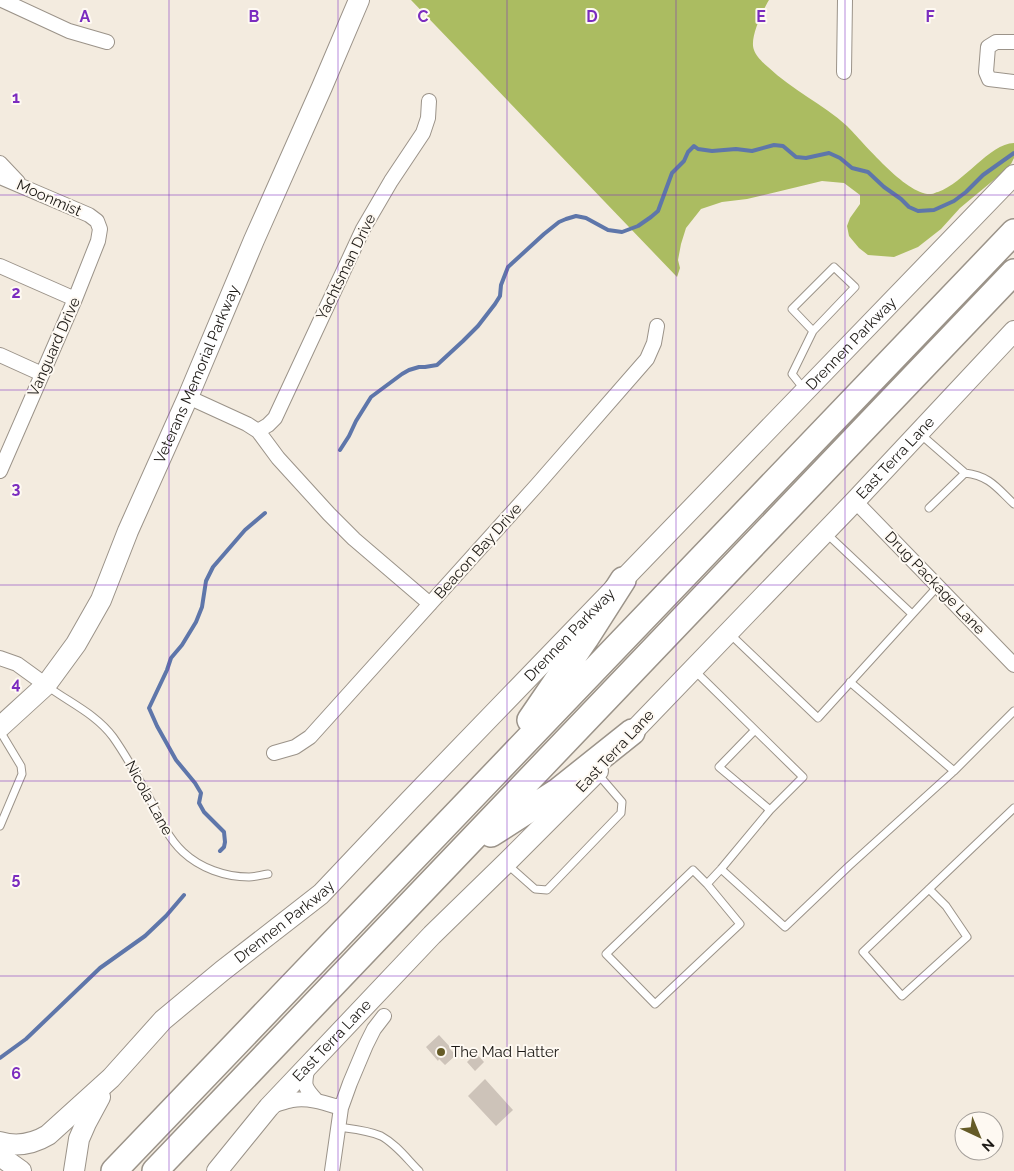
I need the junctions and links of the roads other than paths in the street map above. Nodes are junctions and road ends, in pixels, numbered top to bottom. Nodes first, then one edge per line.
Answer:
1 (2, 0) edge
2 (359, 0) edge
3 (845, 0) edge
4 (107, 42) dead end
5 (1014, 42) edge
6 (844, 72) dead end
7 (1014, 82) edge
8 (429, 101) dead end
9 (0, 163) edge
10 (1014, 175) edge
11 (0, 177) edge
12 (20, 185) junction
13 (97, 221) joint
14 (1014, 232) edge
15 (0, 266) edge
16 (1014, 272) edge
17 (75, 299) junction
18 (657, 326) dead end
19 (813, 331) junction
20 (1014, 331) edge
21 (0, 355) edge
22 (42, 374) junction
23 (806, 391) junction
24 (188, 397) junction
25 (258, 431) junction
26 (919, 432) junction
27 (0, 471) edge
28 (965, 473) junction
29 (855, 501) junction
30 (1014, 504) edge
31 (929, 508) dead end
32 (825, 532) junction
33 (623, 580) junction
34 (938, 586) junction
35 (430, 604) junction
36 (912, 614) junction
37 (728, 632) junction
38 (0, 658) edge
39 (1014, 665) edge
40 (693, 669) junction
41 (850, 682) junction
42 (46, 685) junction
43 (1014, 711) edge
44 (0, 729) edge
45 (755, 730) junction
46 (632, 732) junction
47 (274, 753) dead end
48 (954, 771) junction
49 (596, 773) junction
50 (491, 778) junction
51 (1014, 808) edge
52 (770, 810) junction
53 (0, 826) edge
54 (459, 854) junction
55 (506, 863) junction
56 (721, 869) junction
57 (268, 874) dead end
58 (707, 884) junction
59 (929, 889) junction
60 (384, 1016) dead end
61 (308, 1066) junction
62 (111, 1078) junction
63 (316, 1100) junction
64 (269, 1107) junction
65 (341, 1108) junction
66 (338, 1127) junction
67 (0, 1142) edge
68 (0, 1156) edge
69 (21, 1171) edge
70 (74, 1171) edge
71 (114, 1171) edge
72 (155, 1171) edge
73 (217, 1171) edge
74 (332, 1171) edge
75 (419, 1171) edge

1 - 4 street
2 - 24 main road, Veterans Memorial Parkway
3 - 6 street
5 - 7 street
8 - 25 street, Yachtsman Drive
9 - 12 street
10 - 23 main road, Drennen Parkway
11 - 12 street, Moonmist
12 - 13 street, Moonmist
13 - 17 street, Vanguard Drive
14 - 50 highway
15 - 17 street
16 - 54 highway
17 - 22 street, Vanguard Drive
18 - 35 street, Beacon Bay Drive
19 - 19 lane
19 - 23 lane
20 - 26 main road, East Terra Lane
21 - 22 street
22 - 27 street, Vanguard Drive
23 - 33 main road, Drennen Parkway
24 - 25 street
24 - 42 main road, Veterans Memorial Parkway
25 - 35 street
26 - 28 lane
26 - 29 main road, East Terra Lane
28 - 30 lane
28 - 31 lane
29 - 32 main road, East Terra Lane
29 - 34 street, Drug Package Lane
32 - 36 lane
32 - 37 main road, East Terra Lane
33 - 50 highway
33 - 62 main road, Drennen Parkway
34 - 36 lane
34 - 39 street, Drug Package Lane
35 - 47 street, Beacon Bay Drive
36 - 41 lane
37 - 40 main road, East Terra Lane
37 - 41 lane
38 - 42 street
40 - 45 lane
40 - 46 main road, East Terra Lane
41 - 48 lane
42 - 44 main road, Veterans Memorial Parkway
42 - 57 lane, Nicola Lane
43 - 48 lane
44 - 53 lane
45 - 52 lane
45 - 52 lane
46 - 49 main road, East Terra Lane
46 - 54 highway
48 - 56 lane
49 - 55 main road, East Terra Lane
49 - 55 lane
50 - 71 highway
51 - 59 lane
52 - 56 lane
54 - 72 highway
55 - 61 main road, East Terra Lane
56 - 58 lane
58 - 58 lane
59 - 59 lane
60 - 65 street
61 - 63 street
61 - 64 main road, East Terra Lane
62 - 67 main road
62 - 70 main road
63 - 64 street
63 - 65 street
64 - 73 main road, East Terra Lane
65 - 66 street
66 - 74 street
66 - 75 lane
68 - 69 main road

